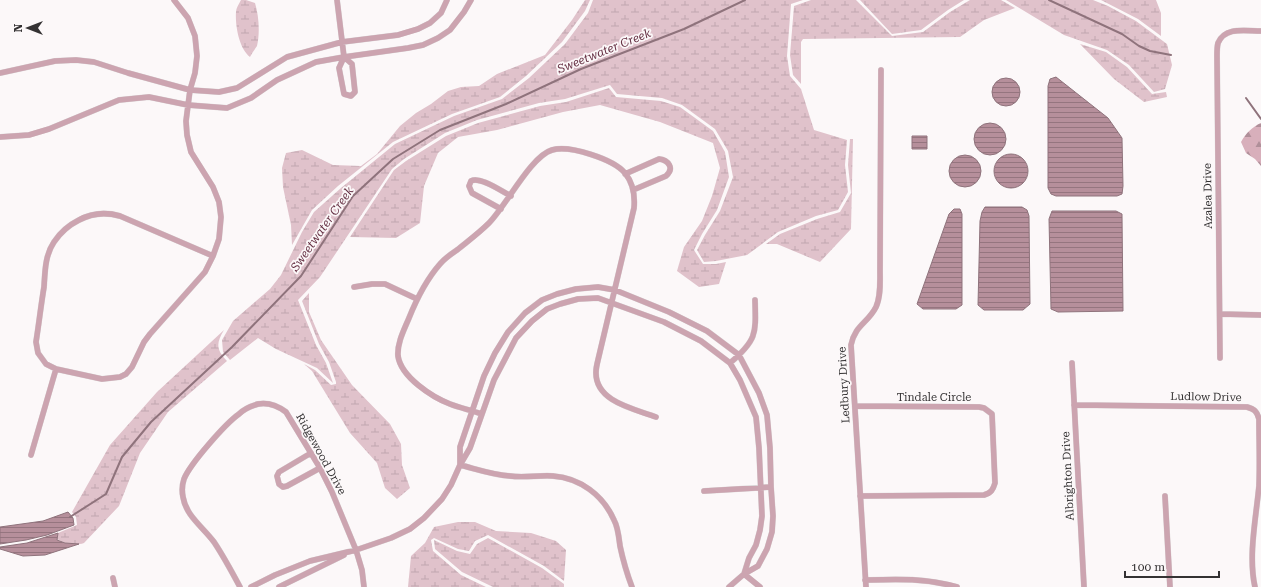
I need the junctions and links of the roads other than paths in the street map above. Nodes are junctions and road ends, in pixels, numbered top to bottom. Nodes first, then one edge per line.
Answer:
1 (174, 0) edge
2 (337, 0) edge
3 (447, 0) edge
4 (471, 0) edge
5 (1261, 31) edge
6 (342, 42) junction
7 (344, 57) junction
8 (881, 70) dead end
9 (0, 73) edge
10 (190, 90) junction
11 (188, 105) junction
12 (0, 137) edge
13 (625, 174) junction
14 (633, 190) junction
15 (510, 196) junction
16 (501, 209) junction
17 (213, 256) junction
18 (354, 287) dead end
19 (615, 290) junction
20 (417, 299) junction
21 (755, 300) dead end
22 (612, 302) junction
23 (1220, 314) junction
24 (1261, 315) edge
25 (508, 332) junction
26 (516, 338) junction
27 (739, 355) junction
28 (1220, 358) dead end
29 (730, 363) junction
30 (1072, 363) dead end
31 (56, 369) junction
32 (1074, 405) junction
33 (855, 406) junction
34 (472, 410) junction
35 (482, 414) junction
36 (656, 417) dead end
37 (311, 453) junction
38 (31, 455) dead end
39 (460, 465) junction
40 (320, 468) junction
41 (771, 486) junction
42 (759, 487) junction
43 (704, 491) dead end
44 (860, 496) junction
45 (1165, 496) dead end
46 (356, 550) junction
47 (744, 574) junction
48 (113, 578) dead end
49 (865, 580) junction
50 (115, 587) edge
51 (240, 587) edge
52 (251, 587) edge
53 (279, 587) edge
54 (364, 587) edge
55 (632, 587) edge
56 (730, 587) edge
57 (760, 587) edge
58 (866, 587) edge
59 (957, 587) edge
60 (1084, 587) edge
61 (1170, 587) edge
62 (1255, 587) edge

1 - 10 street
2 - 6 street
3 - 6 street
4 - 7 street
5 - 23 street, Azalea Drive
6 - 7 street
6 - 10 street
7 - 7 street
7 - 11 street
8 - 33 street, Ledbury Drive
9 - 10 street
10 - 11 street
11 - 12 street
11 - 17 street
13 - 14 street
13 - 14 street
13 - 15 street
14 - 19 street
15 - 16 street
15 - 16 street
16 - 20 street
17 - 31 street
17 - 31 street
18 - 20 street
19 - 22 street
19 - 25 street
19 - 27 street
20 - 34 street
21 - 27 street
22 - 26 street
22 - 29 street
22 - 36 street
23 - 24 street
23 - 28 street, Azalea Drive
25 - 26 street
25 - 34 street
26 - 35 street
27 - 29 street
27 - 41 street
29 - 42 street
30 - 32 street, Albrighton Drive
31 - 38 street
32 - 60 street, Albrighton Drive
32 - 62 street, Ludlow Drive
33 - 44 street, Ledbury Drive
33 - 44 street, Tindale Circle
34 - 35 street
34 - 39 street
35 - 39 street
37 - 40 street, Ridgewood Drive
37 - 40 street
37 - 51 street, Ridgewood Drive
39 - 46 street
39 - 55 street
40 - 46 street, Ridgewood Drive
41 - 42 street
41 - 47 street
42 - 43 street
42 - 47 street
44 - 49 street, Ledbury Drive
45 - 61 street
46 - 52 street
46 - 53 street
46 - 54 street, Ridgewood Drive
47 - 56 street
47 - 57 street
48 - 50 street
49 - 58 street, Ledbury Drive
49 - 59 street

